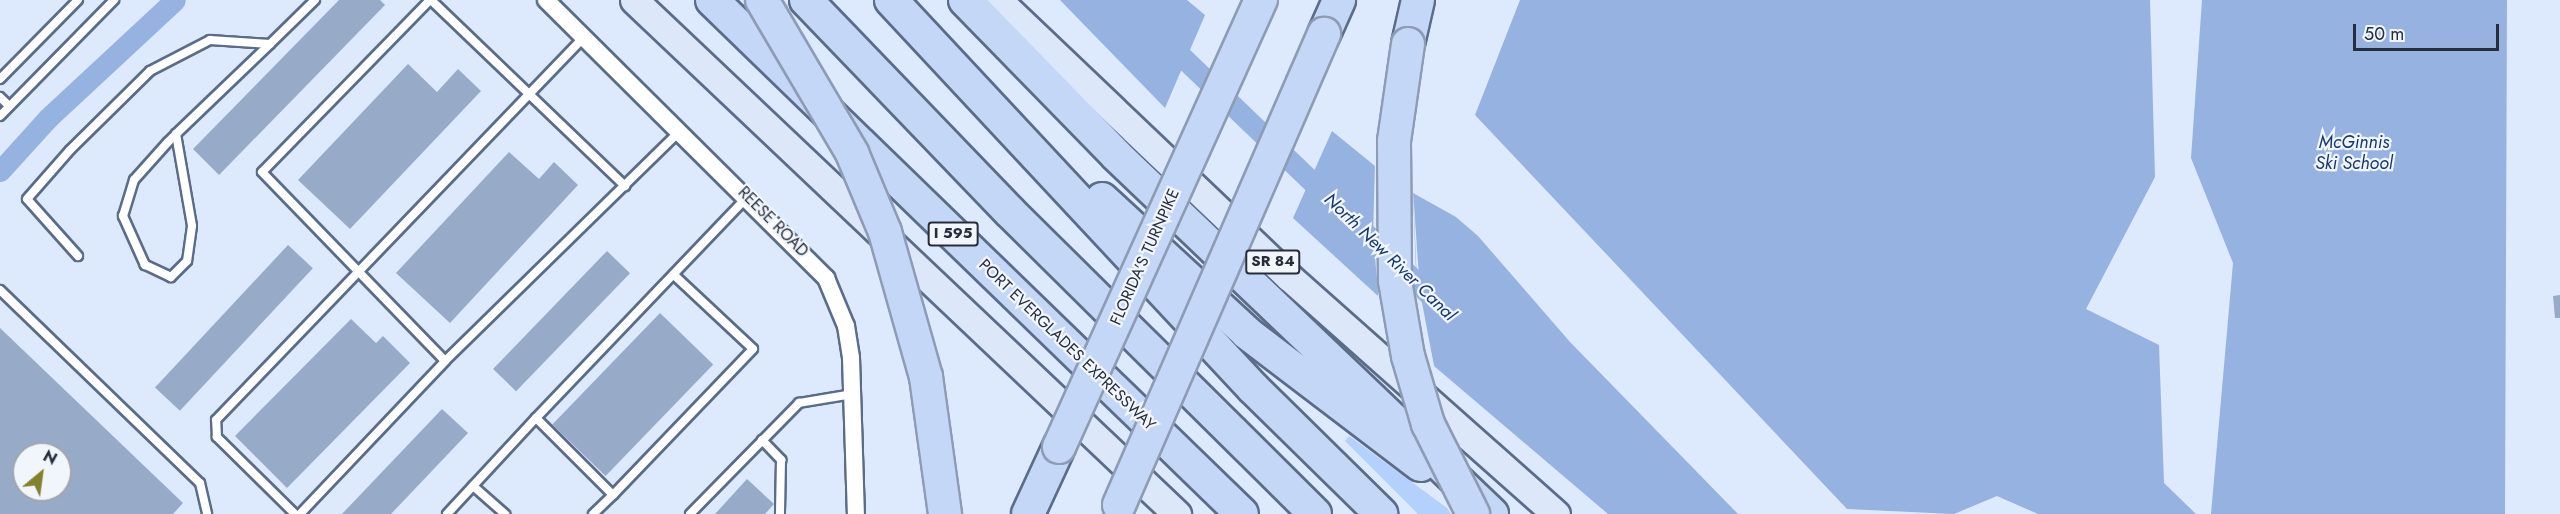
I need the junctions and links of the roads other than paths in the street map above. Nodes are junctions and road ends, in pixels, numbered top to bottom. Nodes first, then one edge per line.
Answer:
1 (78, 0) edge
2 (114, 0) edge
3 (315, 0) edge
4 (430, 0) edge
5 (546, 0) edge
6 (634, 0) edge
7 (712, 0) edge
8 (762, 0) edge
9 (806, 0) edge
10 (891, 0) edge
11 (965, 0) edge
12 (998, 0) edge
13 (1261, 0) edge
14 (1339, 0) edge
15 (1418, 0) edge
16 (584, 37) junction
17 (270, 44) junction
18 (963, 77) junction
19 (0, 79) edge
20 (528, 95) junction
21 (0, 97) edge
22 (9, 106) junction
23 (0, 116) edge
24 (680, 131) junction
25 (176, 134) junction
26 (625, 186) junction
27 (747, 196) junction
28 (78, 256) dead end
29 (358, 272) junction
30 (674, 275) junction
31 (0, 290) edge
32 (445, 361) junction
33 (853, 394) junction
34 (536, 418) junction
35 (762, 441) junction
36 (1459, 483) junction
37 (473, 486) junction
38 (613, 495) junction
39 (1117, 509) edge
40 (207, 514) edge
41 (295, 514) edge
42 (300, 514) edge
43 (447, 514) edge
44 (505, 514) edge
45 (593, 514) edge
46 (690, 514) edge
47 (780, 514) edge
48 (856, 514) edge
49 (945, 514) edge
50 (1028, 514) edge
51 (1177, 514) edge
52 (1242, 514) edge
53 (1315, 514) edge
54 (1381, 514) edge
55 (1473, 514) edge
56 (1492, 514) edge
57 (1556, 514) edge

1 - 19 lane
2 - 22 lane
3 - 17 lane
4 - 20 lane
4 - 29 lane
5 - 16 street, REESE ROAD
6 - 51 main road
7 - 52 highway, PORT EVERGLADES EXPRESSWAY / I 595
8 - 49 highway, bridge
9 - 53 highway
10 - 18 highway
11 - 36 highway
12 - 57 main road, SR 84
13 - 50 highway, FLORIDA'S TURNPIKE, bridge
14 - 39 highway, bridge
15 - 55 highway, bridge
16 - 20 lane
16 - 24 street, REESE ROAD
17 - 25 lane
17 - 28 lane
18 - 36 highway
18 - 54 highway
20 - 26 lane
20 - 29 lane
21 - 22 lane
22 - 23 lane
24 - 26 lane
24 - 27 street, REESE ROAD
25 - 25 lane
26 - 32 lane
27 - 30 lane
27 - 33 street, REESE ROAD
29 - 32 lane
29 - 41 lane
30 - 34 lane
30 - 38 lane
31 - 40 lane
32 - 42 lane
33 - 35 lane
33 - 48 street, REESE ROAD
34 - 37 lane
34 - 38 lane
35 - 46 lane
35 - 47 lane
36 - 56 highway
37 - 43 lane
37 - 44 lane
38 - 45 lane

